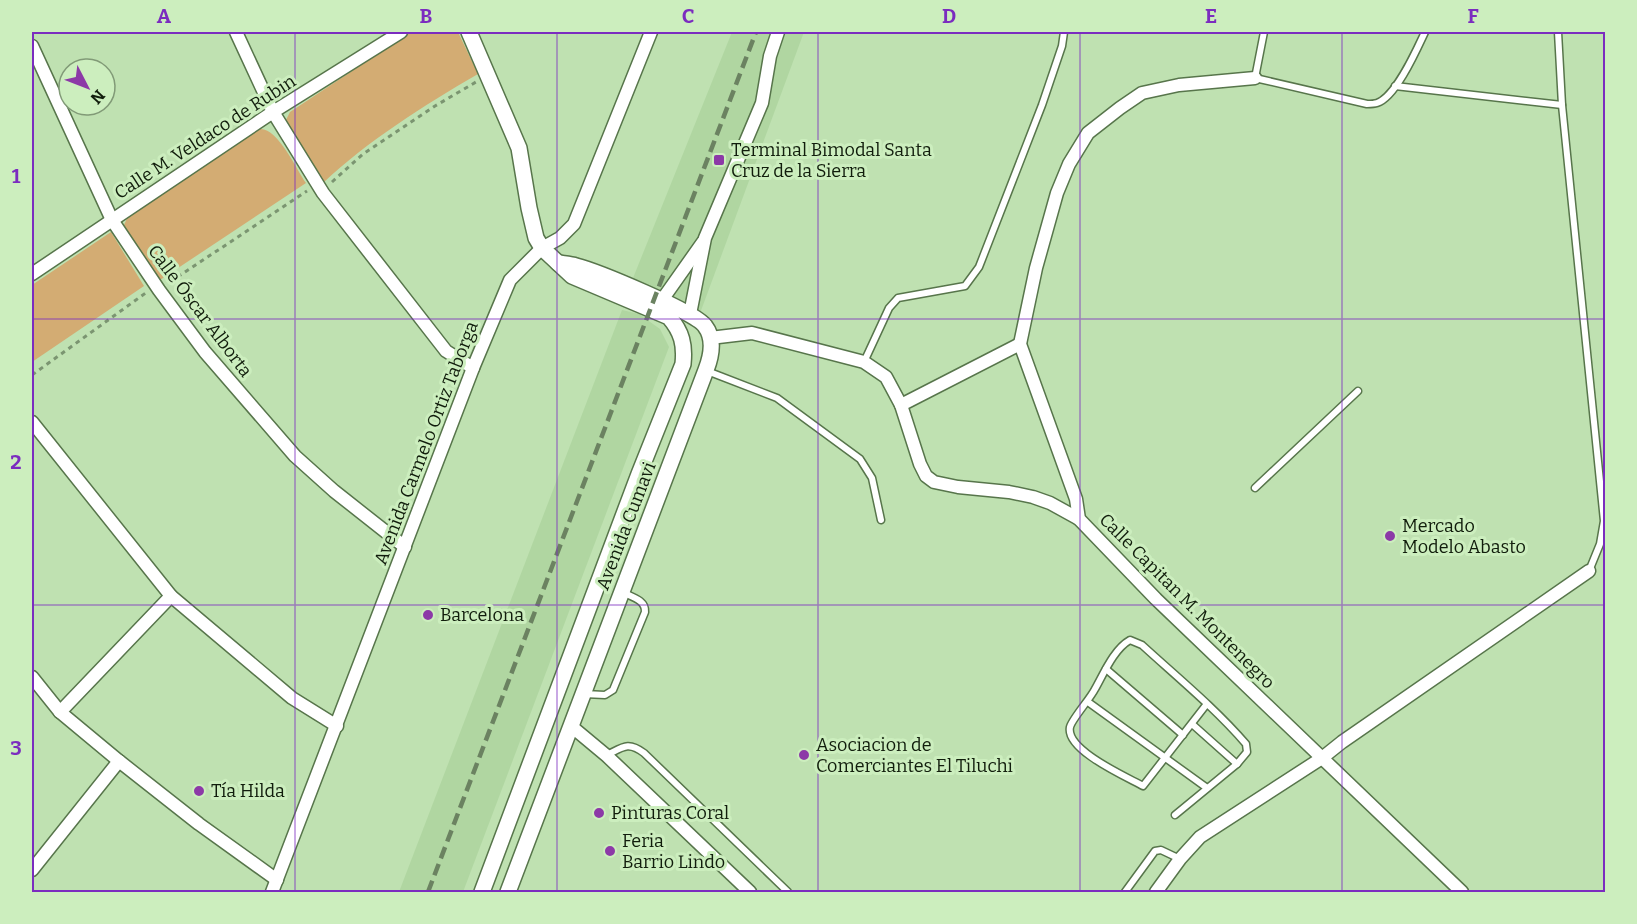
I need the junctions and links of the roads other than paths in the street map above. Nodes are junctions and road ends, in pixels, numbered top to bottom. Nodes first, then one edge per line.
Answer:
1 (236, 32) edge
2 (401, 32) edge
3 (469, 32) edge
4 (651, 32) edge
5 (778, 32) edge
6 (1064, 32) edge
7 (1264, 32) edge
8 (1425, 32) edge
9 (1558, 32) edge
10 (32, 46) edge
11 (1255, 78) junction
12 (1395, 86) junction
13 (1562, 105) junction
14 (273, 112) junction
15 (112, 220) junction
16 (705, 238) junction
17 (542, 249) junction
18 (555, 262) junction
19 (32, 274) edge
20 (662, 300) junction
21 (690, 314) junction
22 (710, 338) junction
23 (1020, 344) junction
24 (864, 362) junction
25 (473, 368) junction
26 (706, 370) junction
27 (1358, 391) dead end
28 (902, 405) junction
29 (32, 422) edge
30 (639, 474) junction
31 (664, 482) junction
32 (1255, 488) dead end
33 (1078, 519) junction
34 (881, 520) dead end
35 (405, 548) junction
36 (1589, 571) joint
37 (622, 592) junction
38 (171, 596) junction
39 (1106, 669) junction
40 (32, 677) edge
41 (584, 694) junction
42 (1088, 702) junction
43 (1206, 705) junction
44 (60, 712) junction
45 (1192, 724) junction
46 (337, 726) junction
47 (571, 726) junction
48 (1183, 735) junction
49 (607, 756) junction
50 (1165, 758) junction
51 (1322, 758) junction
52 (119, 761) junction
53 (1238, 764) junction
54 (1207, 788) junction
55 (1175, 815) dead end
56 (1180, 859) junction
57 (32, 870) edge
58 (277, 880) junction
59 (485, 891) edge
60 (272, 892) edge
61 (508, 892) edge
62 (750, 892) edge
63 (788, 892) edge
64 (1125, 892) edge
65 (1156, 892) edge
66 (1462, 892) edge

1 - 14 street
2 - 14 street, Calle M. Veldaco de Rubin
3 - 17 street
4 - 17 street, Avenida Carmelo Ortiz Taborga
5 - 16 street
6 - 24 lane
7 - 11 lane
8 - 12 lane
9 - 13 lane
10 - 15 street, Calle Óscar Alborta
11 - 12 lane
11 - 23 street
12 - 13 lane
13 - 36 lane
14 - 15 street, Calle M. Veldaco de Rubin
14 - 25 street
15 - 19 street, Calle M. Veldaco de Rubin
15 - 35 street, Calle Óscar Alborta
16 - 20 street
16 - 21 street
17 - 18 street, Avenida Cumavi
17 - 25 street, Avenida Carmelo Ortiz Taborga
18 - 20 street
18 - 30 street, Avenida Cumavi
20 - 21 street
21 - 22 street
22 - 24 street
22 - 26 street, Avenida Cumavi
23 - 28 street
23 - 33 street, Calle Capitan M. Montenegro
24 - 28 street
25 - 35 street, Avenida Carmelo Ortiz Taborga
26 - 31 street, Avenida Cumavi
26 - 34 lane
27 - 32 lane
28 - 33 street
29 - 38 street
30 - 31 street
30 - 59 street, Avenida Cumavi
31 - 37 street, Avenida Cumavi
33 - 51 street, Calle Capitan M. Montenegro
35 - 46 street, Avenida Carmelo Ortiz Taborga
36 - 51 street
37 - 41 street, Avenida Cumavi
37 - 41 lane
38 - 44 street
38 - 46 street
39 - 42 lane
39 - 43 lane
39 - 48 lane
40 - 44 street
41 - 47 street, Avenida Cumavi
42 - 50 lane
42 - 50 lane
43 - 45 lane
43 - 53 lane
44 - 52 street
45 - 48 lane
45 - 53 lane
46 - 58 street, Avenida Carmelo Ortiz Taborga
47 - 49 street
47 - 61 street, Avenida Cumavi
48 - 50 lane
49 - 62 street
49 - 63 lane
50 - 54 lane
51 - 56 street
51 - 66 street, Calle Capitan M. Montenegro
52 - 57 street
52 - 58 street
53 - 54 lane
54 - 55 lane
56 - 64 lane
56 - 65 street
58 - 60 street, Avenida Carmelo Ortiz Taborga

